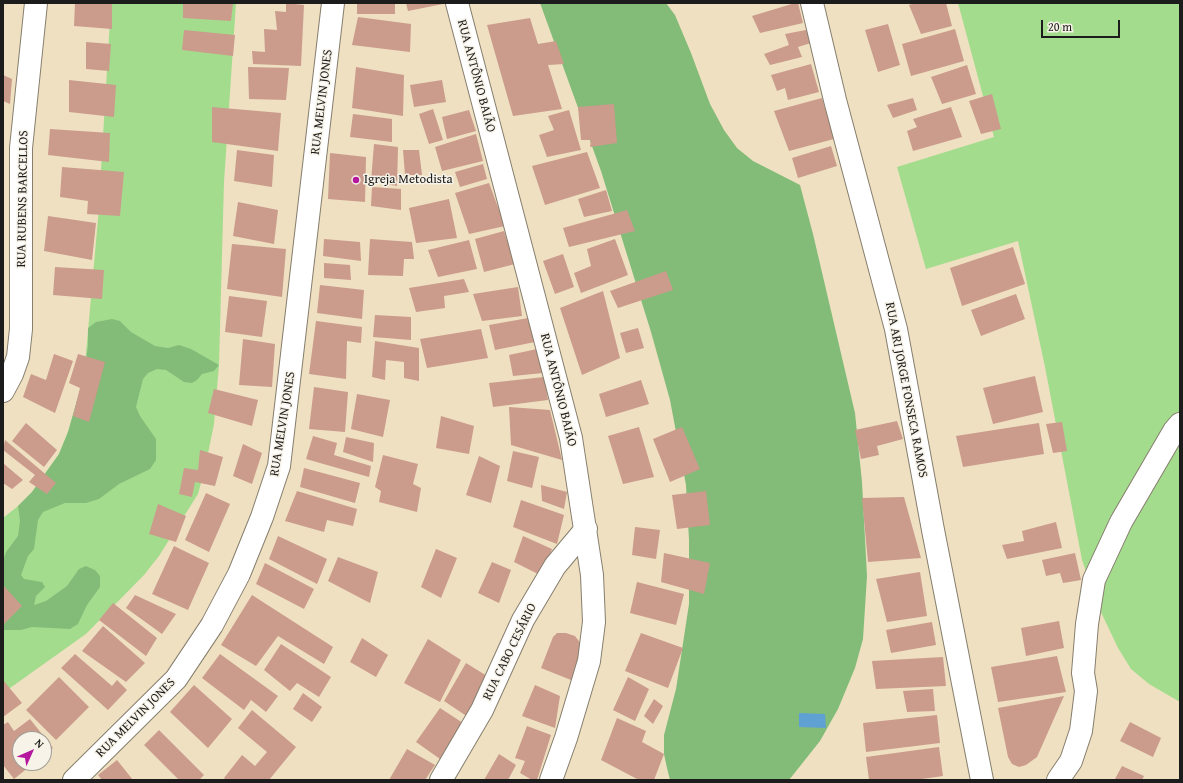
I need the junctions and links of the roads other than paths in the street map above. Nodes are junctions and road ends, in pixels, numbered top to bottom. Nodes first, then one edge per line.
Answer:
1 (36, 3) edge
2 (333, 3) edge
3 (457, 3) edge
4 (812, 3) edge
5 (3, 391) edge
6 (1180, 424) edge
7 (586, 529) junction
8 (74, 780) edge
9 (441, 780) edge
10 (551, 780) edge
11 (982, 780) edge
12 (1058, 780) edge

1 - 5 street, RUA RUBENS BARCELLOS
2 - 8 street, RUA MELVIN JONES
3 - 7 street, RUA ANTÔNIO BAIÃO
4 - 11 street, RUA ARI JORGE FONSECA RAMOS
6 - 12 street
7 - 9 street, RUA CABO CESÁRIO
7 - 10 street, RUA ANTÔNIO BAIÃO

